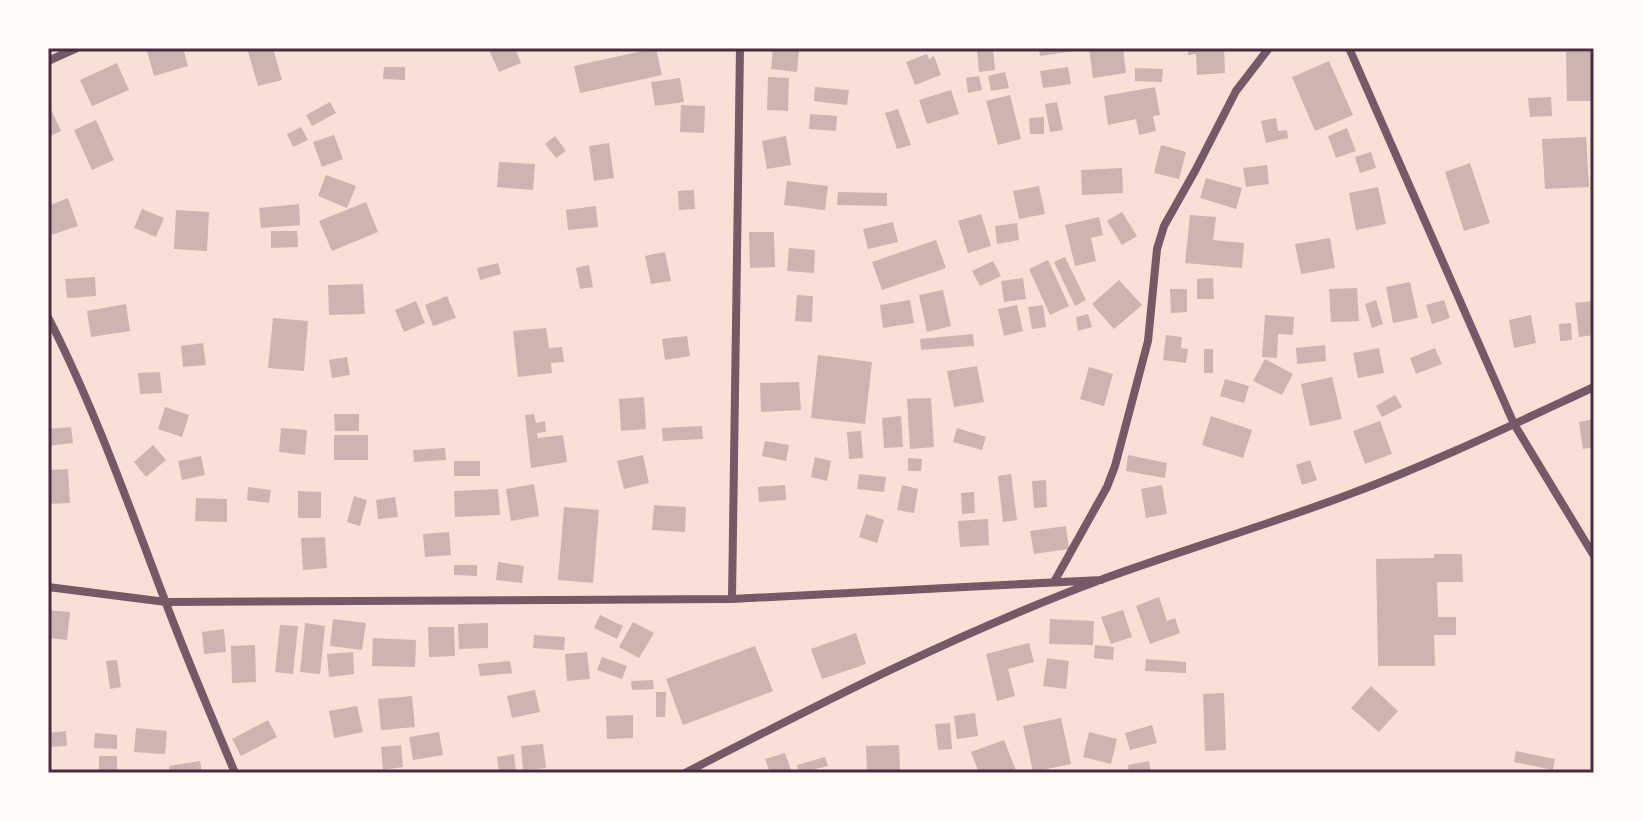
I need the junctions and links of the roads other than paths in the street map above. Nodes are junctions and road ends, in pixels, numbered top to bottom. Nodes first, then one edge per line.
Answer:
1 (77, 48) edge
2 (740, 48) edge
3 (1269, 48) edge
4 (1349, 48) edge
5 (48, 61) edge
6 (48, 317) edge
7 (1594, 387) edge
8 (1514, 424) junction
9 (1594, 556) edge
10 (1101, 580) junction
11 (1054, 582) junction
12 (48, 587) edge
13 (732, 599) junction
14 (166, 602) junction
15 (235, 773) edge
16 (685, 773) edge

1 - 5 street
2 - 13 street
3 - 11 street
4 - 8 street
6 - 14 street
7 - 8 street
8 - 9 street
8 - 10 street
10 - 11 street
10 - 16 street
11 - 13 street
12 - 14 street
13 - 14 street
14 - 15 street

